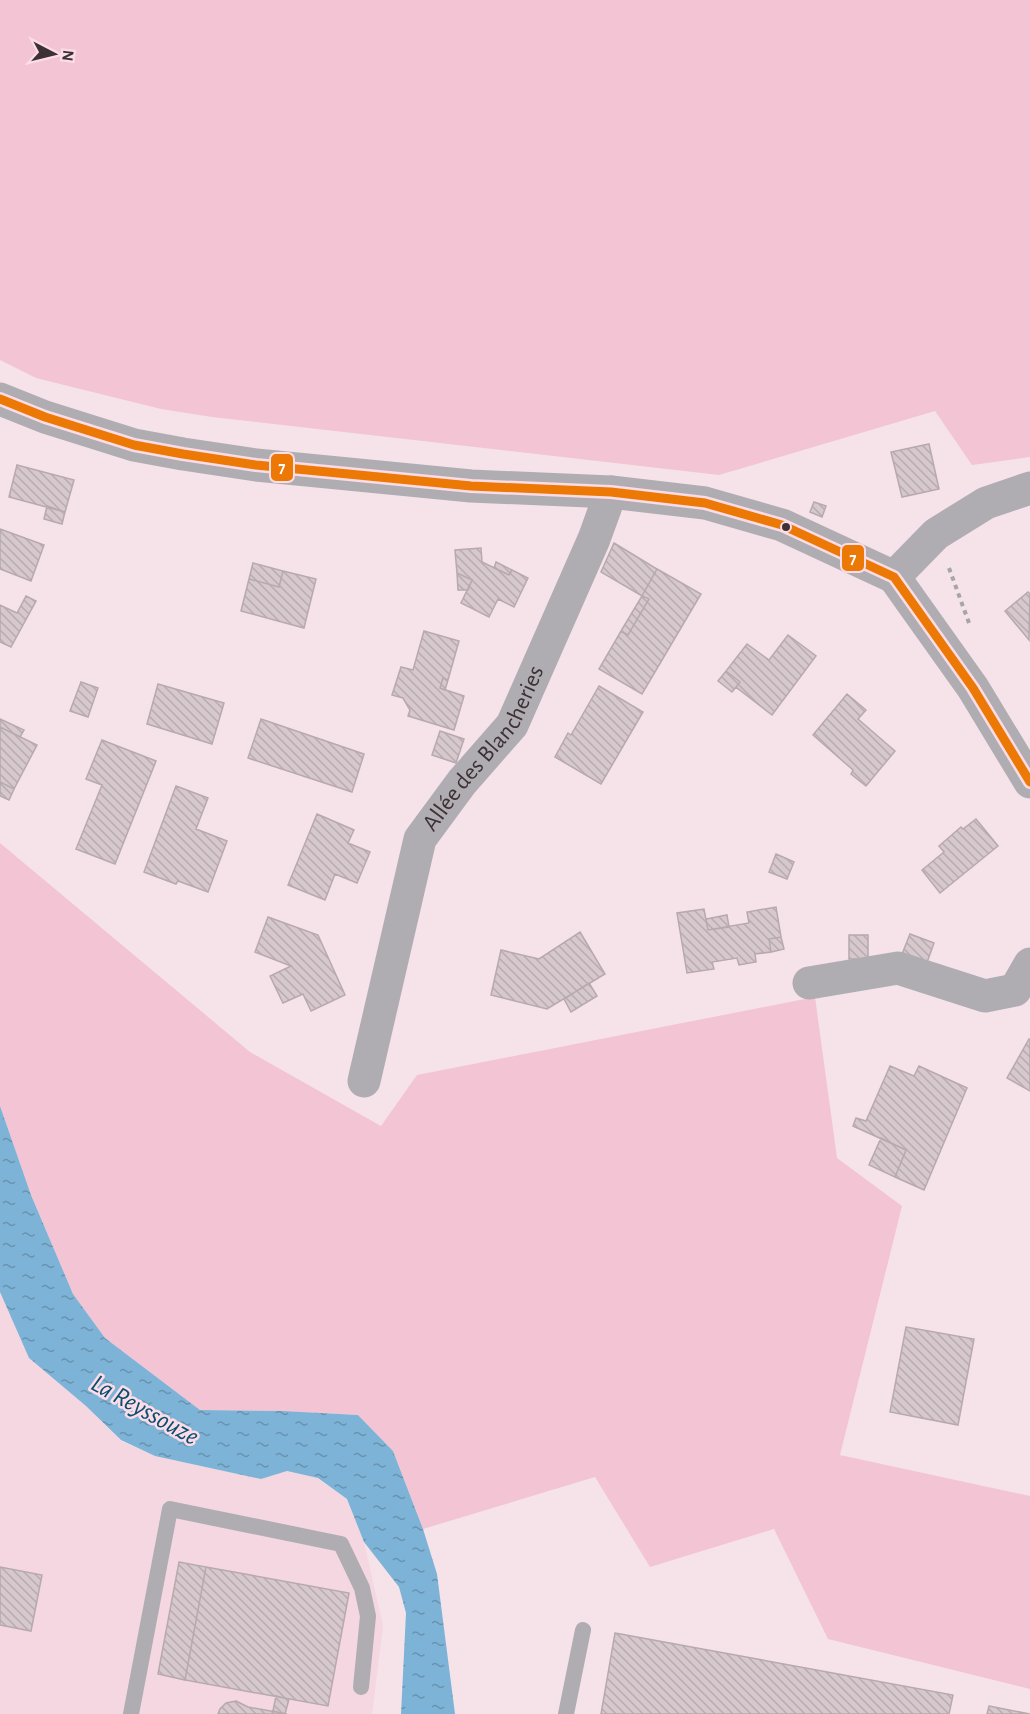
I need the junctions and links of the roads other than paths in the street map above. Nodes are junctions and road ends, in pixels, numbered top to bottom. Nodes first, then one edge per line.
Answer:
1 (0, 399) edge
2 (1030, 488) edge
3 (611, 492) junction
4 (894, 577) junction
5 (1030, 782) edge
6 (1030, 964) edge
7 (809, 983) dead end
8 (364, 1080) dead end
9 (583, 1630) dead end
10 (362, 1687) dead end
11 (130, 1714) edge
12 (566, 1714) edge

1 - 3 street
2 - 4 street
3 - 4 street
3 - 8 street, Allée des Blancheries
4 - 5 street
6 - 7 street
9 - 12 lane
10 - 11 lane

